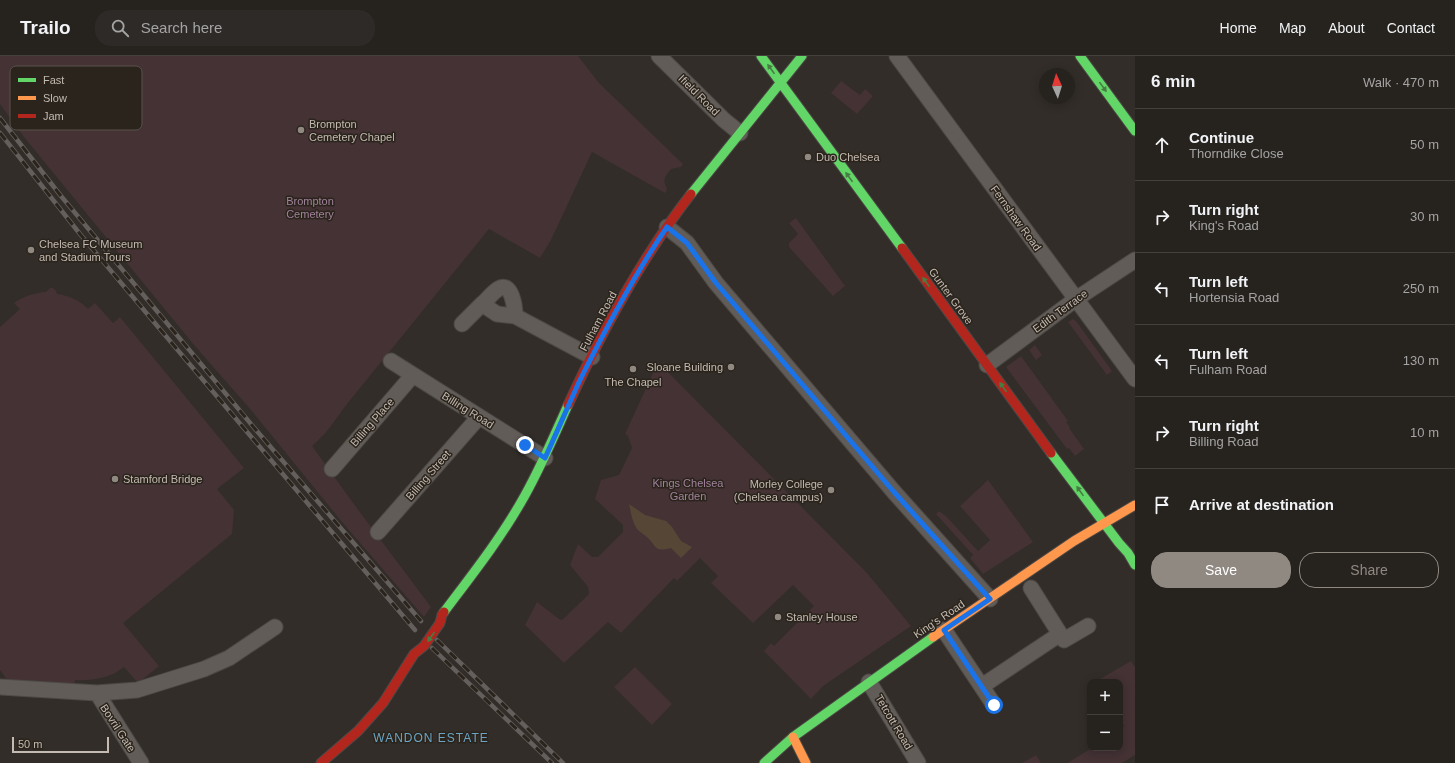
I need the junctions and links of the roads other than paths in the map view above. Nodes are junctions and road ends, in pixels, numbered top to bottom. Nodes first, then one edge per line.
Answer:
1 (659, 56) edge
2 (761, 56) edge
3 (802, 56) edge
4 (897, 56) edge
5 (1080, 56) edge
6 (780, 82) junction
7 (1135, 131) edge
8 (740, 133) junction
9 (667, 227) junction
10 (1135, 260) edge
11 (1076, 299) junction
12 (482, 304) junction
13 (515, 316) junction
14 (462, 324) dead end
15 (592, 357) junction
16 (391, 361) dead end
17 (987, 365) junction
18 (413, 375) junction
19 (1135, 379) edge
20 (479, 417) junction
21 (545, 458) junction
22 (332, 469) dead end
23 (1135, 505) edge
24 (1104, 522) junction
25 (378, 532) dead end
26 (1135, 565) edge
27 (1031, 588) dead end
28 (990, 599) junction
29 (1088, 626) dead end
30 (275, 627) dead end
31 (944, 630) junction
32 (1060, 634) junction
33 (415, 643) dead end
34 (414, 654) junction
35 (869, 682) junction
36 (982, 686) junction
37 (0, 687) edge
38 (97, 693) junction
39 (994, 705) dead end
40 (793, 738) junction
41 (141, 763) edge
42 (321, 763) edge
43 (764, 763) edge
44 (806, 763) edge
45 (918, 763) edge

1 - 8 street, Ifield Road
6 -> 2 main road, Gunter Grove
3 - 6 main road, Fulham Road
4 - 11 street, Fernshaw Road
5 -> 7 main road
6 - 8 main road, Fulham Road
17 -> 6 main road, Gunter Grove
8 - 9 main road, Fulham Road
9 - 15 main road, Fulham Road
9 - 28 street
10 - 11 street, Edith Terrace
11 - 17 street, Edith Terrace
11 - 19 street, Fernshaw Road
12 - 13 street
12 - 13 street
12 - 14 street
13 - 15 street
15 - 21 main road, Fulham Road
16 - 18 street, Billing Road
24 -> 17 main road, Gunter Grove
18 - 20 street, Billing Road
18 - 22 street, Billing Place
20 - 21 street, Billing Road
20 - 25 street, Billing Street
21 -> 34 main road, Fulham Road
23 - 24 main road, King's Road
24 - 26 main road, Gunter Grove
24 - 28 main road, King's Road
27 - 32 street
28 - 31 main road, King's Road
29 - 32 street
30 - 38 street
31 - 35 main road, King's Road
31 - 36 street
32 - 36 street
33 - 34 main road, Fulham Road
34 - 42 main road, Fulham Road
35 - 40 main road, King's Road
35 - 45 street, Tetcott Road
36 - 39 street
37 - 38 street
38 - 41 street, Bovril Gate
40 - 43 main road, King's Road
40 - 44 main road

